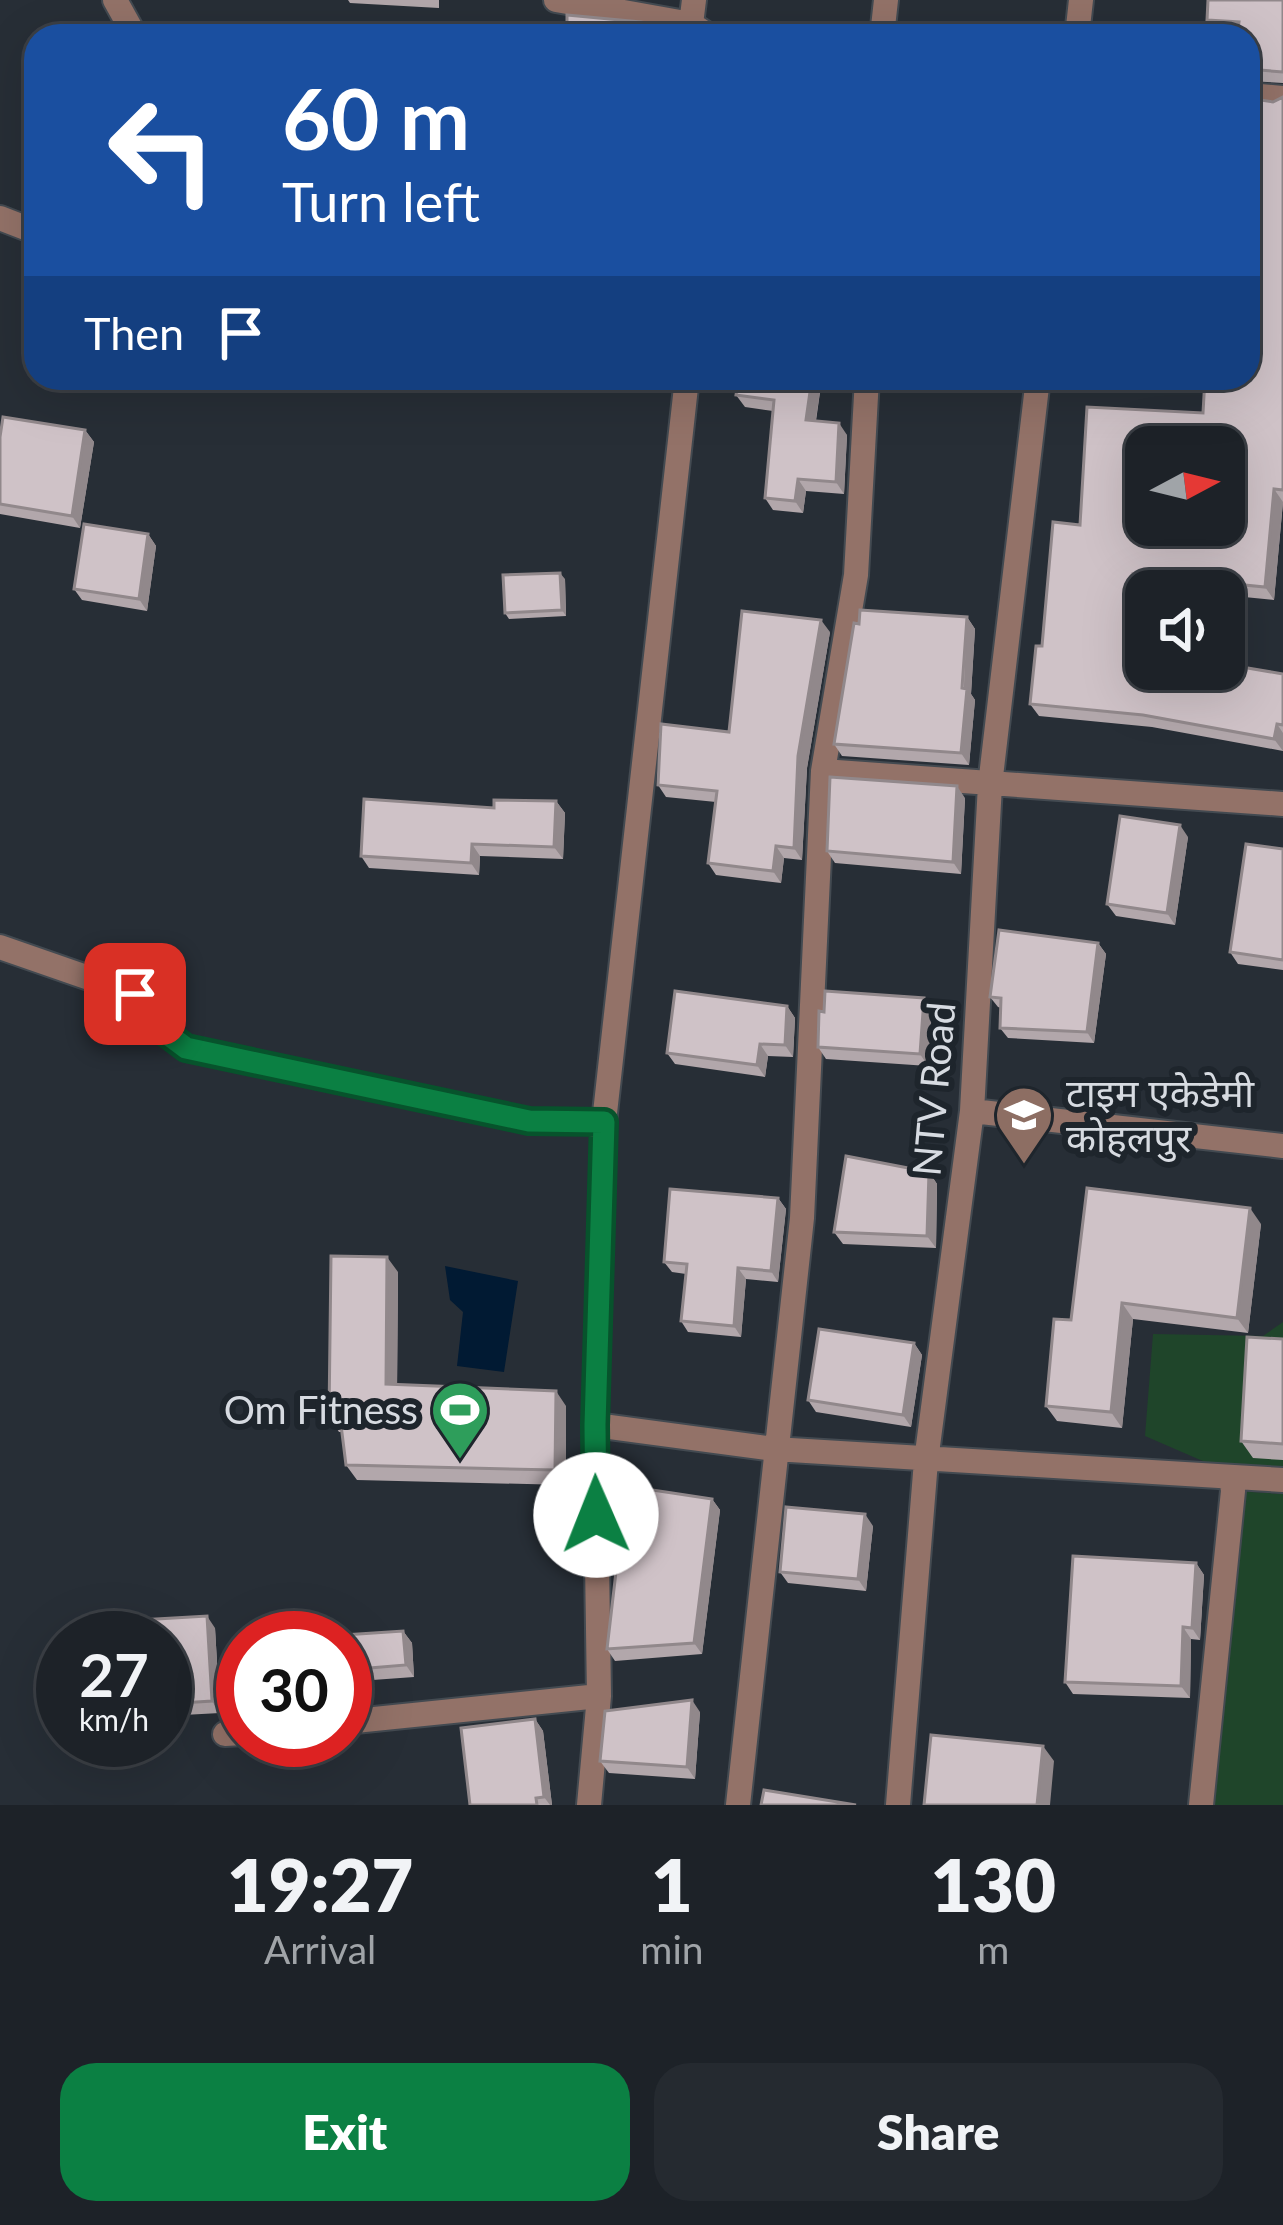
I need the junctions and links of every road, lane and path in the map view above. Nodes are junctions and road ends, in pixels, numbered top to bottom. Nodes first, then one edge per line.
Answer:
1 (556, 0) edge
2 (698, 20) edge
3 (686, 390) edge
4 (866, 390) edge
5 (1036, 390) edge
6 (823, 771) junction
7 (990, 785) junction
8 (1283, 804) edge
9 (0, 947) edge
10 (972, 1111) junction
11 (604, 1122) junction
12 (1283, 1147) edge
13 (595, 1425) junction
14 (774, 1449) junction
15 (926, 1461) junction
16 (1231, 1477) junction
17 (1283, 1480) edge
18 (599, 1696) junction
19 (372, 1719) edge
20 (589, 1805) edge
21 (738, 1805) edge
22 (898, 1805) edge
23 (1201, 1805) edge

1 - 2 street
3 - 11 street
4 - 6 street
5 - 7 street, NTV Road
6 - 7 street
6 - 14 street
7 - 8 street
7 - 10 street, NTV Road
9 - 11 street
10 - 12 street
10 - 15 street, NTV Road
11 - 13 street
13 - 14 street
13 - 18 street
14 - 15 street
14 - 21 street
15 - 16 street
15 - 22 street, NTV Road
16 - 17 street
16 - 23 street
18 - 19 street
18 - 20 street

